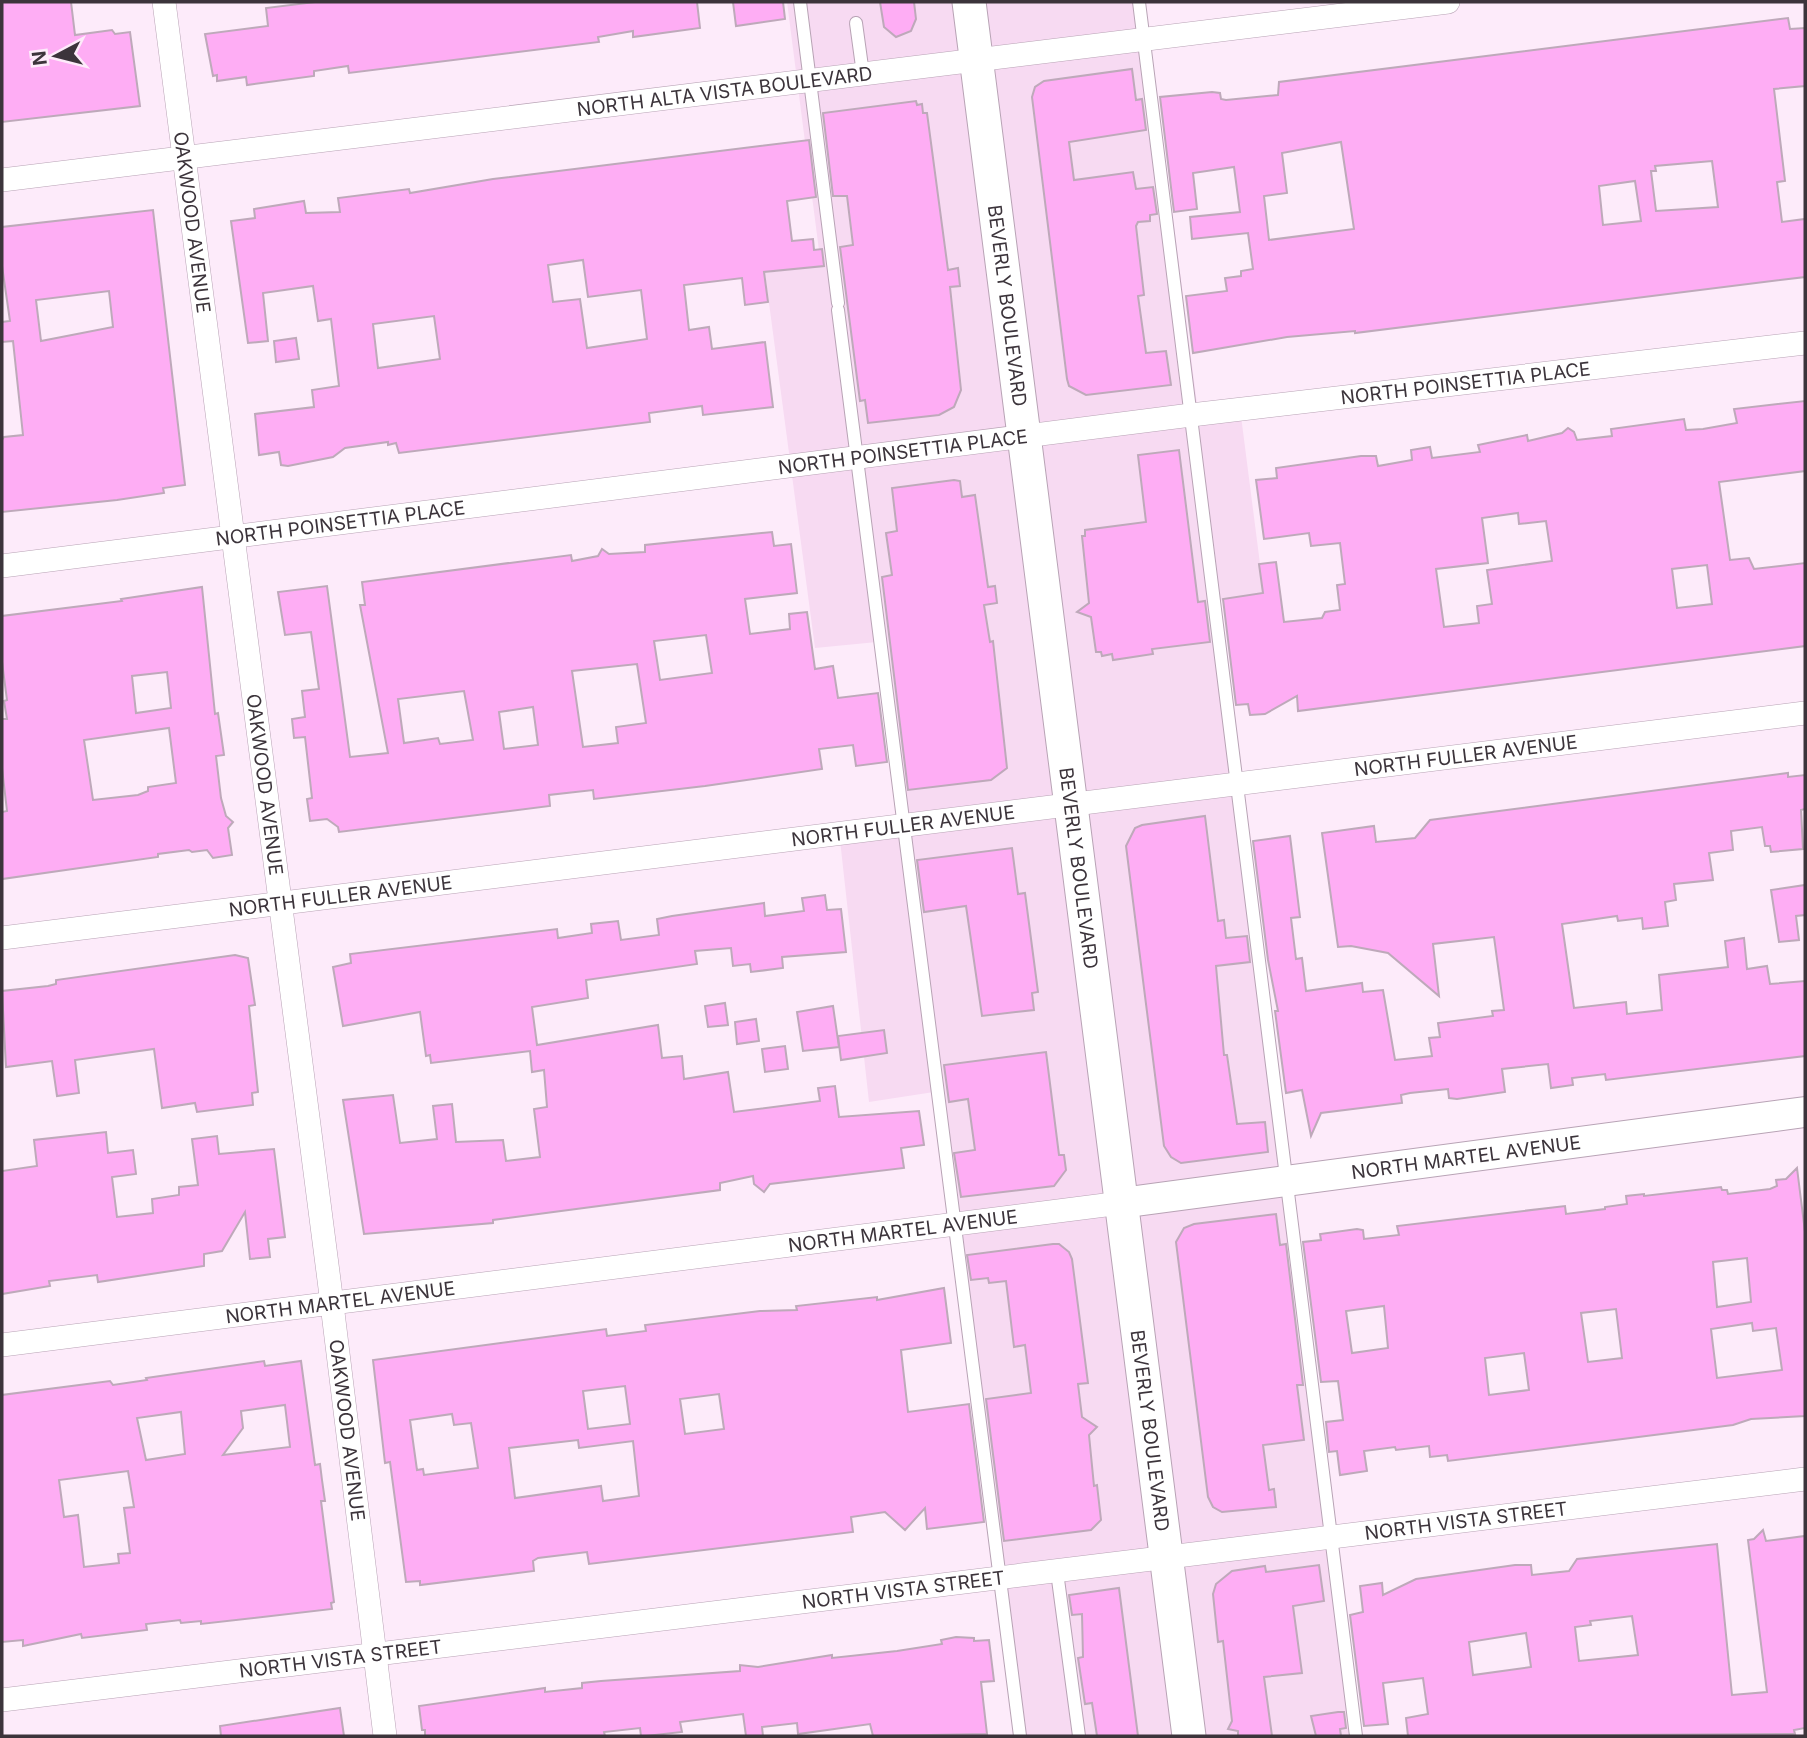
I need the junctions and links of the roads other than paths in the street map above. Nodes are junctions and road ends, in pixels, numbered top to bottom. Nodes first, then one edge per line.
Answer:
1 (164, 2) edge
2 (800, 2) edge
3 (969, 2) edge
4 (1139, 2) edge
5 (1448, 2) edge
6 (856, 23) dead end
7 (1143, 38) junction
8 (977, 60) junction
9 (863, 74) junction
10 (810, 80) junction
11 (186, 156) junction
12 (2, 180) edge
13 (1805, 343) edge
14 (1191, 415) junction
15 (1024, 437) junction
16 (858, 458) junction
17 (231, 537) junction
18 (2, 566) edge
19 (1805, 713) edge
20 (1237, 783) junction
21 (1070, 803) junction
22 (906, 824) junction
23 (279, 903) junction
24 (2, 937) edge
25 (1805, 1112) edge
26 (1285, 1181) junction
27 (1121, 1203) junction
28 (956, 1224) junction
29 (332, 1304) junction
30 (2, 1345) edge
31 (1805, 1479) edge
32 (1331, 1539) junction
33 (1167, 1558) junction
34 (1057, 1572) junction
35 (999, 1580) junction
36 (374, 1656) junction
37 (2, 1700) edge
38 (385, 1736) edge
39 (1020, 1736) edge
40 (1079, 1736) edge
41 (1189, 1736) edge
42 (1356, 1736) edge

1 - 11 street, OAKWOOD AVENUE
2 - 10 lane
3 - 8 main road, BEVERLY BOULEVARD
4 - 7 lane
5 - 7 street, NORTH ALTA VISTA BOULEVARD
6 - 9 lane
7 - 8 street, NORTH ALTA VISTA BOULEVARD
7 - 14 lane
8 - 9 street, NORTH ALTA VISTA BOULEVARD
8 - 15 main road, BEVERLY BOULEVARD
9 - 10 street, NORTH ALTA VISTA BOULEVARD
10 - 11 street, NORTH ALTA VISTA BOULEVARD
10 - 16 lane
11 - 12 street, NORTH ALTA VISTA BOULEVARD
11 - 17 street, OAKWOOD AVENUE
13 - 14 street, NORTH POINSETTIA PLACE
14 - 15 street, NORTH POINSETTIA PLACE
14 - 20 lane
15 - 16 street, NORTH POINSETTIA PLACE
15 - 21 main road, BEVERLY BOULEVARD
16 - 17 street, NORTH POINSETTIA PLACE
16 - 22 lane
17 - 18 street, NORTH POINSETTIA PLACE
17 - 23 street, OAKWOOD AVENUE
19 - 20 street, NORTH FULLER AVENUE
20 - 21 street, NORTH FULLER AVENUE
20 - 26 lane
21 - 22 street, NORTH FULLER AVENUE
21 - 27 main road, BEVERLY BOULEVARD
22 - 23 street, NORTH FULLER AVENUE
22 - 28 lane
23 - 24 street, NORTH FULLER AVENUE
23 - 29 street, OAKWOOD AVENUE
25 - 26 street, NORTH MARTEL AVENUE
26 - 27 street, NORTH MARTEL AVENUE
26 - 32 lane
27 - 28 street, NORTH MARTEL AVENUE
27 - 33 main road, BEVERLY BOULEVARD
28 - 29 street, NORTH MARTEL AVENUE
28 - 35 lane
29 - 30 street, NORTH MARTEL AVENUE
29 - 36 street, OAKWOOD AVENUE
31 - 32 street, NORTH VISTA STREET
32 - 33 street, NORTH VISTA STREET
32 - 42 lane
33 - 34 street, NORTH VISTA STREET
33 - 41 main road, BEVERLY BOULEVARD
34 - 35 street, NORTH VISTA STREET
34 - 40 lane
35 - 36 street, NORTH VISTA STREET
35 - 39 lane
36 - 37 street, NORTH VISTA STREET
36 - 38 street, OAKWOOD AVENUE

